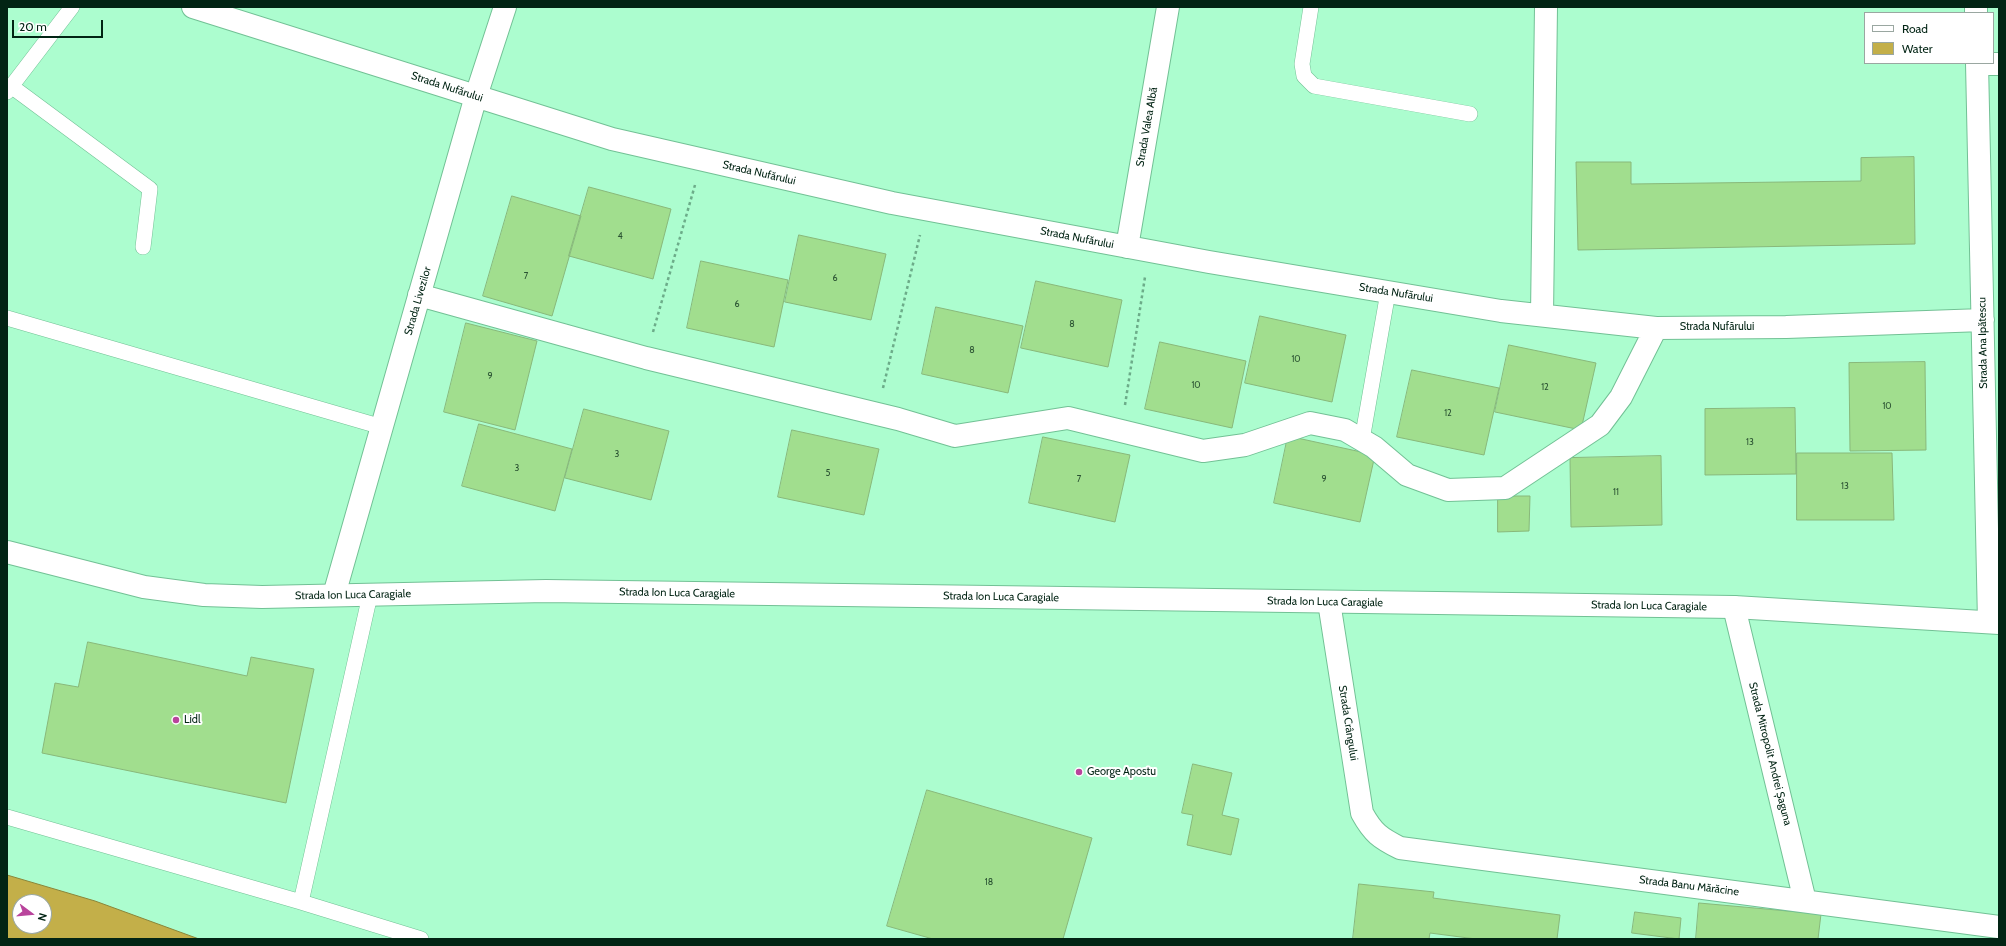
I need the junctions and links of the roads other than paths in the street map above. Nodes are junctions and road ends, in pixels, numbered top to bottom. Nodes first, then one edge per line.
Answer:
1 (72, 7) edge
2 (194, 7) edge
3 (505, 7) edge
4 (1168, 7) edge
5 (1311, 7) edge
6 (1546, 7) edge
7 (1977, 64) edge
8 (1999, 64) edge
9 (9, 89) edge
10 (476, 96) junction
11 (1470, 114) dead end
12 (143, 247) dead end
13 (1127, 247) junction
14 (1388, 292) junction
15 (419, 295) junction
16 (1542, 315) junction
17 (7, 318) edge
18 (1983, 320) junction
19 (1656, 328) junction
20 (382, 427) junction
21 (1362, 440) junction
22 (7, 552) edge
23 (334, 595) junction
24 (370, 595) junction
25 (1329, 602) junction
26 (1734, 607) junction
27 (1994, 623) edge
28 (7, 817) edge
29 (1381, 838) joint
30 (1805, 901) junction
31 (301, 902) junction
32 (1999, 927) edge
33 (421, 939) edge

1 - 9 lane
2 - 10 street, Strada Nufărului
3 - 10 street, Strada Livezilor
4 - 13 street, Strada Valea Albă
5 - 11 lane
6 - 16 street
7 - 8 street
7 - 18 street, Strada Ana Ipătescu
9 - 12 lane
10 - 13 street, Strada Nufărului
10 - 15 street, Strada Livezilor
13 - 14 street, Strada Nufărului
14 - 16 street, Strada Nufărului
14 - 21 lane
15 - 20 street, Strada Livezilor
15 - 21 street
16 - 19 street, Strada Nufărului
17 - 20 lane
18 - 19 street, Strada Nufărului
18 - 27 street, Strada Ana Ipătescu
19 - 21 street
20 - 23 street, Strada Livezilor
22 - 23 street, Strada Ion Luca Caragiale
23 - 24 street, Strada Ion Luca Caragiale
24 - 25 street, Strada Ion Luca Caragiale
24 - 31 lane
25 - 26 street, Strada Ion Luca Caragiale
25 - 29 street, Strada Crângului
26 - 27 street, Strada Ion Luca Caragiale
26 - 30 street, Strada Mitropolit Andrei Șaguna
28 - 31 lane
29 - 30 street, Strada Banu Mărăcine
30 - 32 street, Strada Banu Mărăcine
31 - 33 lane

